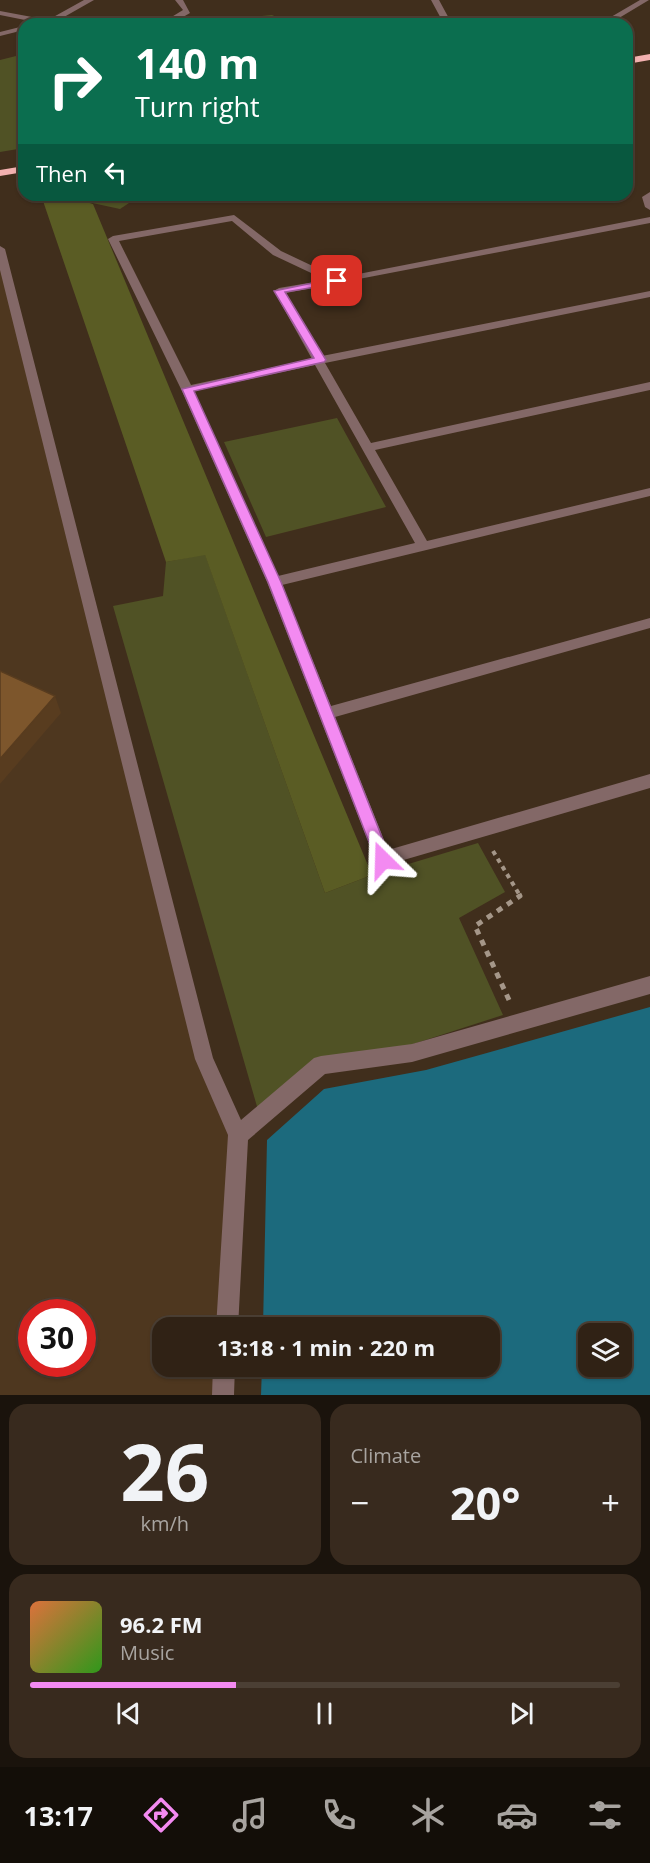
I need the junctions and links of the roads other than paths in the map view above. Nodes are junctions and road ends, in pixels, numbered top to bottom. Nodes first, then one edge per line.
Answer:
1 (90, 0) edge
2 (179, 0) edge
3 (435, 0) edge
4 (645, 0) edge
5 (0, 13) edge
6 (26, 18) edge
7 (59, 18) edge
8 (175, 18) edge
9 (445, 18) edge
10 (614, 18) edge
11 (18, 30) edge
12 (0, 34) edge
13 (650, 48) edge
14 (633, 51) edge
15 (650, 57) edge
16 (633, 61) edge
17 (18, 170) edge
18 (0, 173) edge
19 (650, 195) edge
20 (650, 207) edge
21 (650, 220) edge
22 (0, 249) edge
23 (337, 281) junction
24 (650, 294) edge
25 (321, 360) junction
26 (650, 386) edge
27 (187, 389) junction
28 (369, 447) junction
29 (650, 492) edge
30 (424, 547) junction
31 (274, 582) junction
32 (650, 623) edge
33 (325, 714) junction
34 (650, 781) edge
35 (650, 985) edge
36 (238, 1136) junction
37 (228, 1317) edge
38 (224, 1377) edge
39 (223, 1395) edge

1 - 7 street
2 - 8 street
3 - 9 street
4 - 10 street
5 - 6 street
11 - 12 street
13 - 14 highway
15 - 16 highway
17 - 18 highway
19 - 20 street
21 - 23 street
22 - 36 street
23 - 25 street
23 - 27 street
24 - 25 street
25 - 27 street
25 - 28 street
26 - 28 street
27 - 31 street
28 - 30 street
29 - 30 street
30 - 31 street
31 - 33 street
32 - 33 street
33 - 34 street
35 - 36 street
36 - 37 street
38 - 39 street

